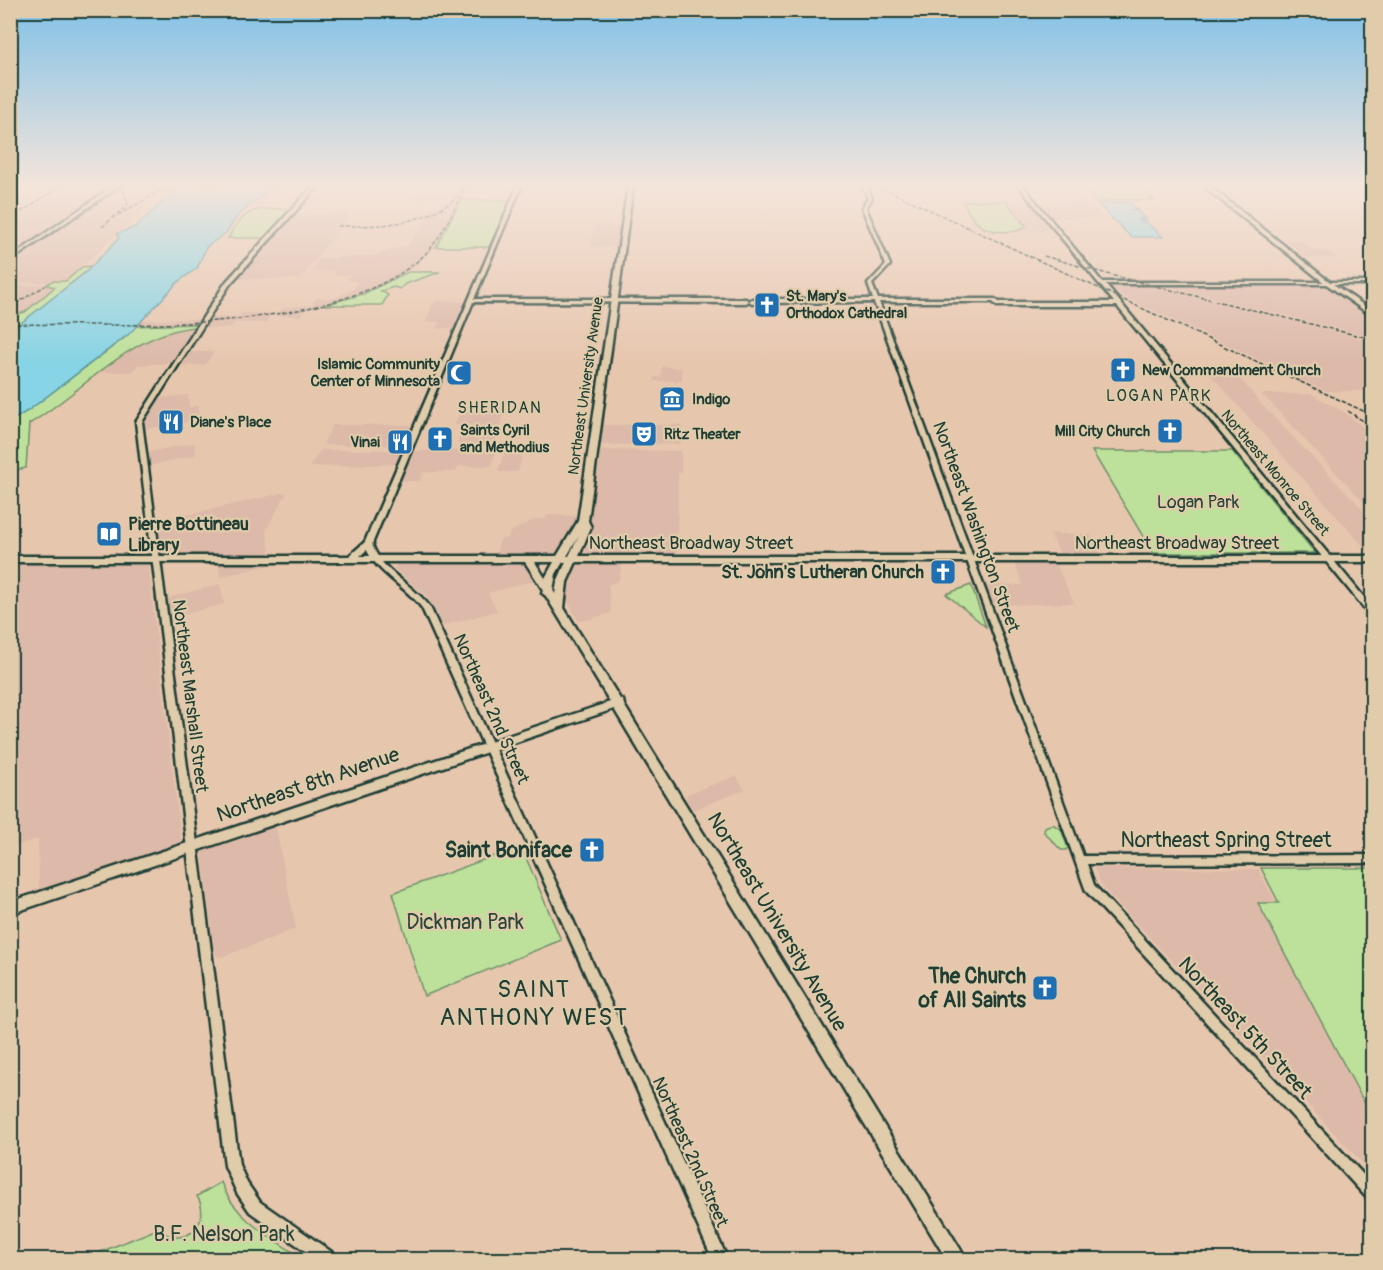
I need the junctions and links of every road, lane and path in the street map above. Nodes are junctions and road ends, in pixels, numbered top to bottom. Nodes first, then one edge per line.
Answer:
1 (33, 244) edge
2 (264, 244) edge
3 (495, 244) edge
4 (623, 244) edge
5 (879, 244) edge
6 (1068, 244) edge
7 (1280, 244) edge
8 (10, 260) edge
9 (1100, 283) junction
10 (1332, 283) junction
11 (1372, 283) edge
12 (615, 299) junction
13 (471, 300) junction
14 (876, 301) junction
15 (1117, 304) junction
16 (1372, 314) edge
17 (368, 544) junction
18 (10, 559) edge
19 (969, 559) junction
20 (1329, 559) junction
21 (1372, 559) edge
22 (154, 560) junction
23 (348, 560) junction
24 (376, 560) junction
25 (529, 560) junction
26 (566, 560) junction
27 (548, 593) junction
28 (560, 606) junction
29 (1372, 612) edge
30 (619, 703) junction
31 (490, 746) junction
32 (190, 847) junction
33 (1080, 860) junction
34 (1372, 860) edge
35 (1090, 888) joint
36 (10, 908) edge
37 (1372, 1193) edge
38 (331, 1260) edge
39 (721, 1260) edge
40 (958, 1260) edge

1 - 8 street
2 - 22 street, Northeast Marshall Street
3 - 13 street
4 - 12 main road, Northeast University Avenue
5 - 14 street, Northeast Washington Street
6 - 9 street, Northeast Monroe Street
7 - 10 main road
9 - 10 street
9 - 15 street, Northeast Monroe Street
10 - 11 street
10 - 16 main road
12 - 13 street
12 - 14 street
12 - 26 main road, Northeast University Avenue
13 - 17 street
14 - 15 street
14 - 19 street, Northeast Washington Street
15 - 20 street, Northeast Monroe Street
17 - 23 main road
17 - 24 street, Northeast 2nd Street
18 - 22 main road, Northeast Broadway Street
19 - 20 main road, Northeast Broadway Street
19 - 26 main road, Northeast Broadway Street
19 - 33 street, Northeast Washington Street
20 - 21 main road, Northeast Broadway Street
20 - 29 street, Northeast Monroe Street
22 - 23 main road, Northeast Broadway Street
22 - 32 street, Northeast Marshall Street
23 - 24 main road, Northeast Broadway Street
24 - 25 main road, Northeast Broadway Street
24 - 31 street, Northeast 2nd Street
25 - 26 main road, Northeast Broadway Street
25 - 27 main road
26 - 27 main road, Northeast University Avenue
26 - 28 main road, Northeast University Avenue
27 - 28 main road, Northeast University Avenue
28 - 30 main road, Northeast University Avenue
30 - 31 main road, Northeast 8th Avenue
30 - 40 main road, Northeast University Avenue
31 - 32 main road, Northeast 8th Avenue
31 - 39 street, Northeast 2nd Street
32 - 36 main road, Northeast 8th Avenue
32 - 38 street, Northeast Marshall Street
33 - 34 street, Northeast Spring Street
33 - 35 street, Northeast Washington Street
35 - 37 street, Northeast 5th Street

